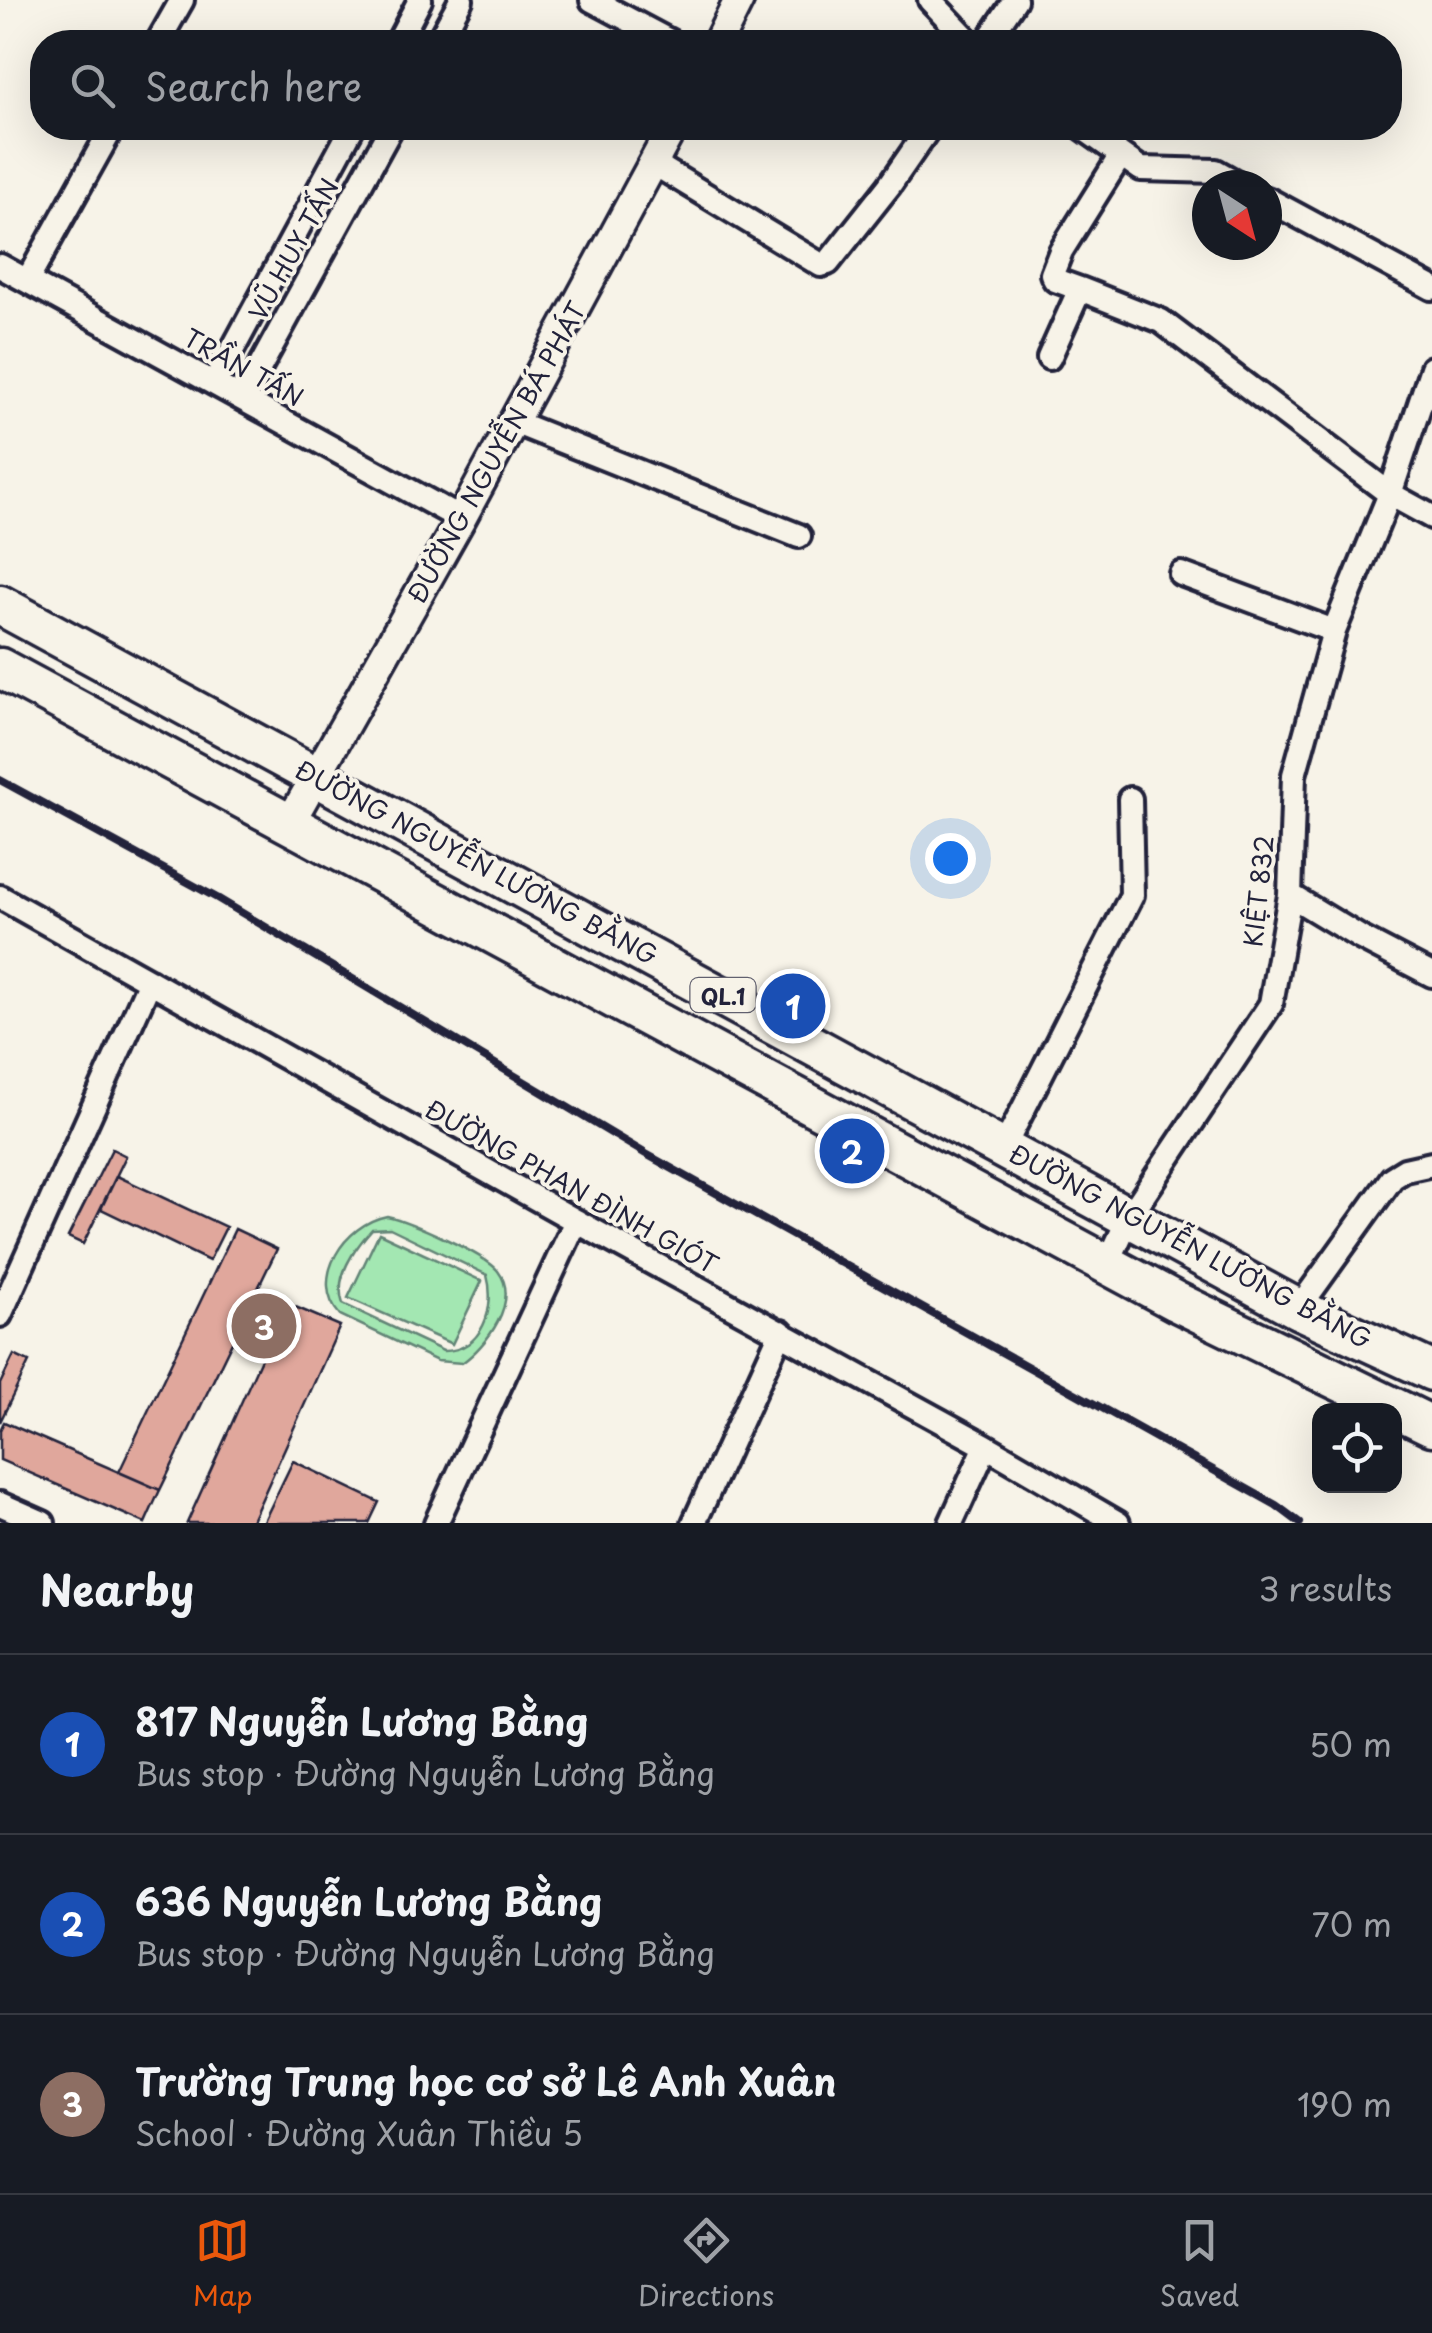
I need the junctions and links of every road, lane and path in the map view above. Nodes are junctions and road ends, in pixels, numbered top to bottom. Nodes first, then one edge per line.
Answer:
1 (182, 0) edge
2 (420, 0) edge
3 (462, 0) edge
4 (592, 0) edge
5 (739, 0) edge
6 (930, 0) edge
7 (1014, 0) edge
8 (165, 30) edge
9 (404, 30) edge
10 (445, 30) edge
11 (648, 30) edge
12 (724, 30) edge
13 (959, 30) edge
14 (995, 30) edge
15 (105, 140) edge
16 (346, 140) edge
17 (385, 140) edge
18 (665, 140) edge
19 (920, 140) edge
20 (1100, 140) edge
21 (1121, 155) junction
22 (653, 162) junction
23 (1192, 170) edge
24 (1282, 207) edge
25 (0, 266) edge
26 (27, 280) junction
27 (1432, 288) edge
28 (1080, 290) junction
29 (1049, 358) dead end
30 (1432, 368) edge
31 (215, 382) junction
32 (244, 398) junction
33 (514, 422) junction
34 (1390, 494) junction
35 (1432, 517) edge
36 (461, 519) junction
37 (799, 536) dead end
38 (1181, 574) dead end
39 (0, 606) edge
40 (1334, 631) junction
41 (0, 668) edge
42 (316, 775) junction
43 (1130, 799) dead end
44 (289, 824) junction
45 (1290, 895) junction
46 (0, 897) edge
47 (1432, 975) edge
48 (150, 981) junction
49 (1004, 1147) junction
50 (1432, 1164) edge
51 (1129, 1217) junction
52 (576, 1221) junction
53 (1108, 1263) junction
54 (1298, 1308) junction
55 (0, 1315) edge
56 (781, 1332) junction
57 (1432, 1371) edge
58 (1432, 1426) edge
59 (986, 1446) junction
60 (0, 1504) edge
61 (43, 1523) edge
62 (436, 1523) edge
63 (694, 1523) edge
64 (951, 1523) edge
65 (1118, 1523) edge

1 - 8 street
2 - 9 street
3 - 10 street
4 - 11 street
5 - 12 street
6 - 13 street
7 - 14 street
15 - 26 street
16 - 31 street, VŨ HUY TẤN
17 - 32 street, VŨ HUY TẤN
18 - 22 street, ĐƯỜNG NGUYỄN BÁ PHÁT
19 - 22 street
20 - 21 street
21 - 23 street
21 - 28 street
22 - 33 street, ĐƯỜNG NGUYỄN BÁ PHÁT
24 - 27 street
25 - 26 street, TRẦN TẤN
26 - 31 street, TRẦN TẤN
28 - 29 street
28 - 34 street
30 - 34 street, KIỆT 832
31 - 32 street, TRẦN TẤN
32 - 36 street, TRẦN TẤN
33 - 36 street, ĐƯỜNG NGUYỄN BÁ PHÁT
33 - 37 street
34 - 35 street
34 - 40 street, KIỆT 832
36 - 42 street, ĐƯỜNG NGUYỄN BÁ PHÁT
38 - 40 street
39 - 42 highway, ĐƯỜNG NGUYỄN LƯƠNG BẰNG / QL.1
40 - 45 street, KIỆT 832
41 - 44 highway, ĐƯỜNG NGUYỄN LƯƠNG BẰNG / QL.1
42 - 44 street, ĐƯỜNG NGUYỄN BÁ PHÁT
42 - 49 highway, ĐƯỜNG NGUYỄN LƯƠNG BẰNG / QL.1
43 - 49 street
44 - 53 highway, ĐƯỜNG NGUYỄN LƯƠNG BẰNG / QL.1
45 - 47 street
45 - 51 street, KIỆT 832
46 - 48 street, ĐƯỜNG PHAN ĐÌNH GIÓT
48 - 52 street, ĐƯỜNG PHAN ĐÌNH GIÓT
48 - 55 street
49 - 51 highway, ĐƯỜNG NGUYỄN LƯƠNG BẰNG / QL.1
50 - 54 street
51 - 53 street, KIỆT 832
51 - 54 highway, ĐƯỜNG NGUYỄN LƯƠNG BẰNG / QL.1
52 - 56 street, ĐƯỜNG PHAN ĐÌNH GIÓT
52 - 62 street
53 - 58 highway, ĐƯỜNG NGUYỄN LƯƠNG BẰNG / QL.1
54 - 57 highway, ĐƯỜNG NGUYỄN LƯƠNG BẰNG / QL.1
56 - 59 street, ĐƯỜNG PHAN ĐÌNH GIÓT
56 - 63 street
59 - 64 street
59 - 65 street, ĐƯỜNG PHAN ĐÌNH GIÓT
60 - 61 street

